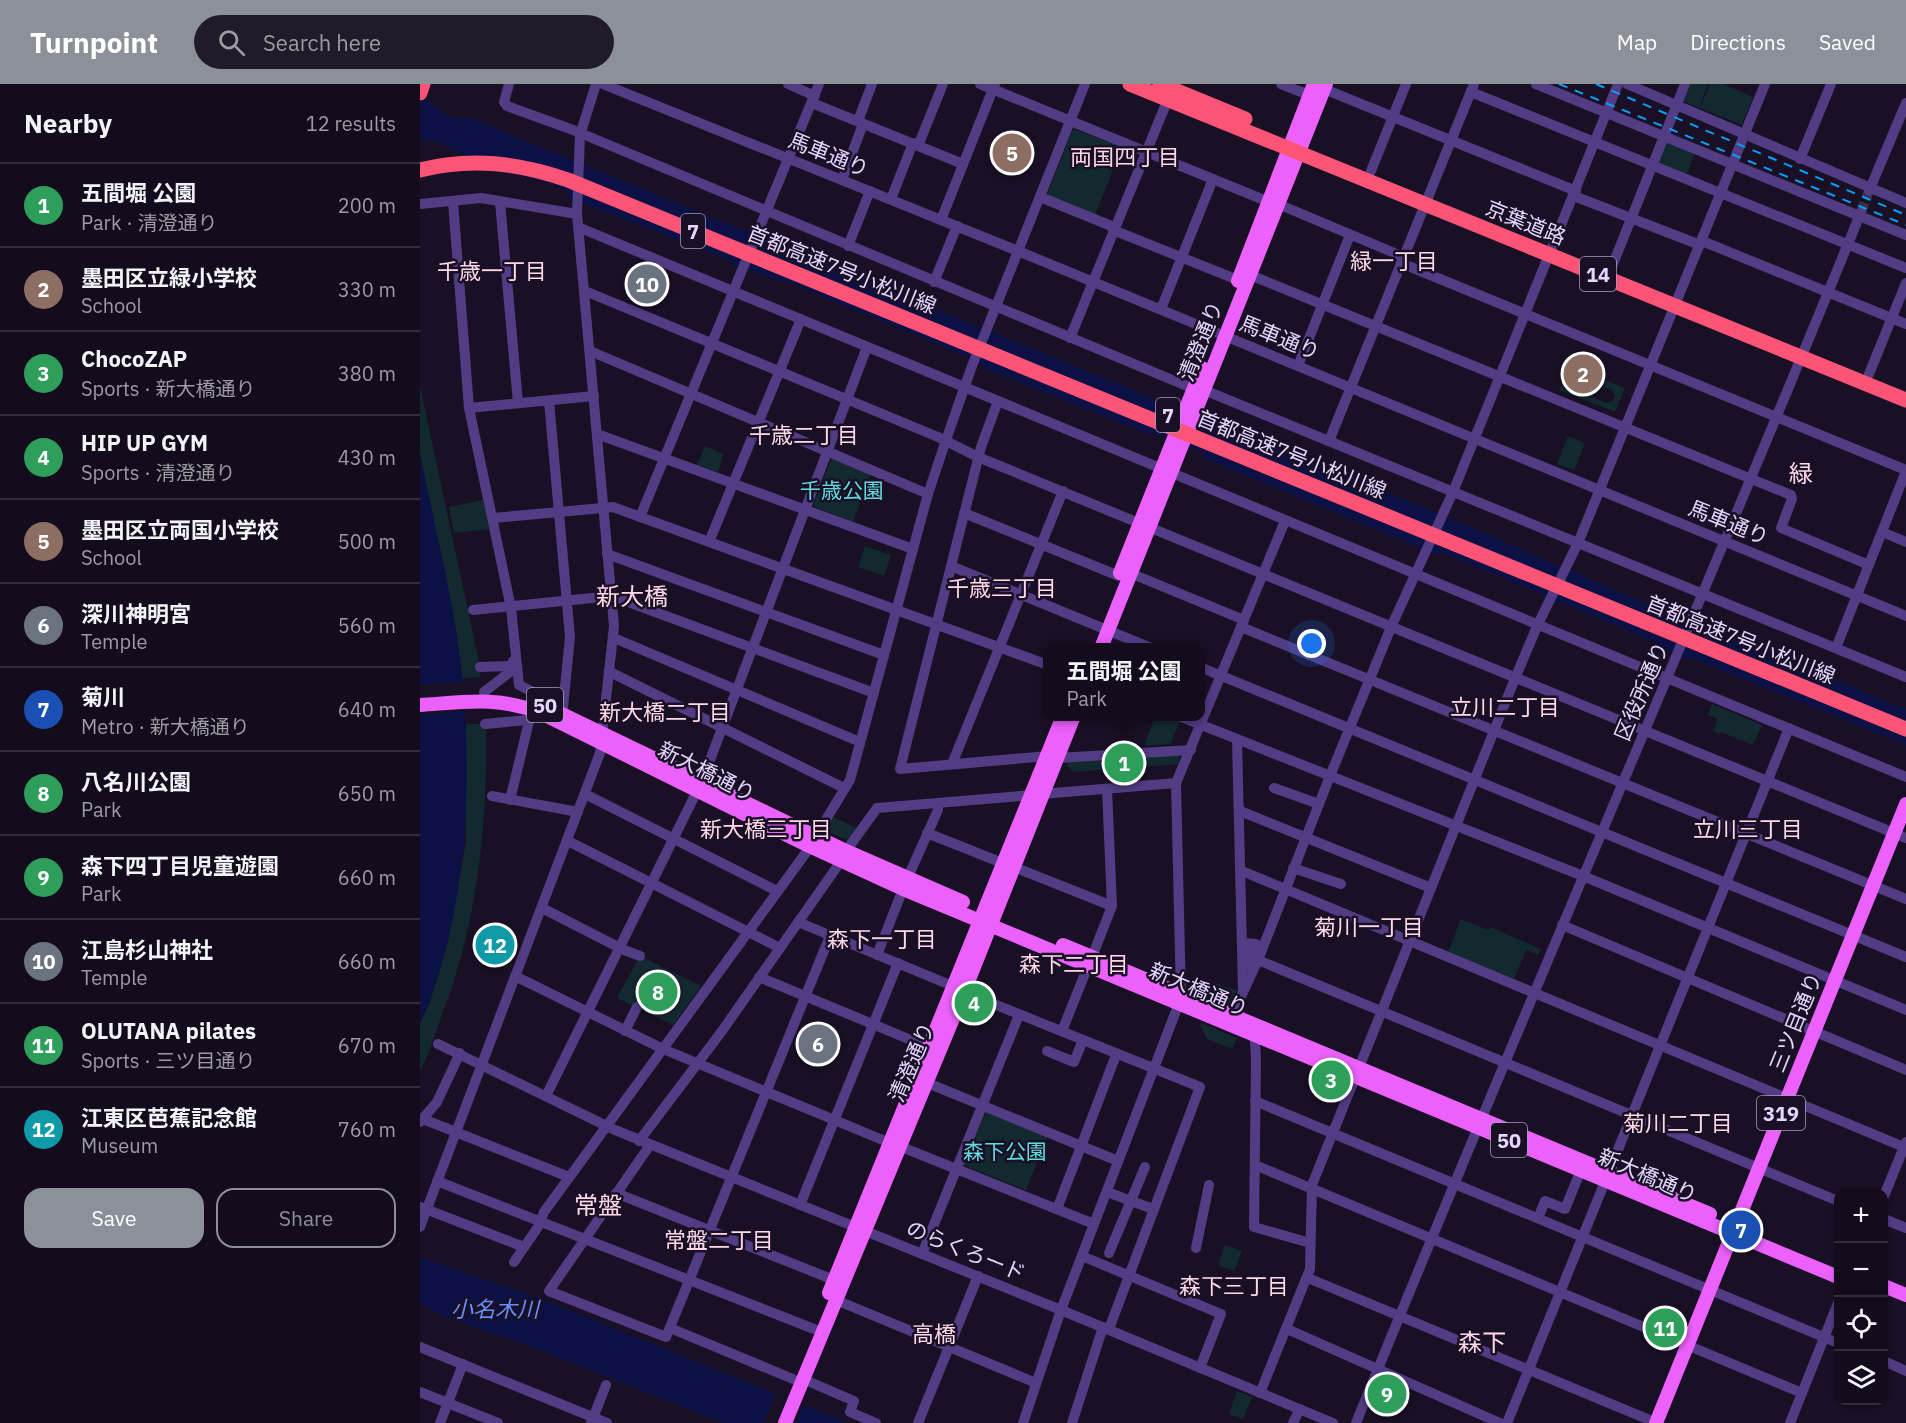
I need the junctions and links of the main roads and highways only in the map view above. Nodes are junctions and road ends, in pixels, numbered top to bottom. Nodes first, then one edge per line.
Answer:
1 (423, 84) edge
2 (1130, 84) edge
3 (1318, 88) edge
4 (1167, 89) edge
5 (420, 93) edge
6 (1296, 146) junction
7 (420, 160) edge
8 (420, 170) edge
9 (1428, 199) junction
10 (1552, 250) junction
11 (1677, 301) junction
12 (1802, 352) junction
13 (1906, 389) edge
14 (1906, 400) edge
15 (1104, 628) junction
16 (1094, 643) edge
17 (1102, 643) edge
18 (420, 696) edge
19 (484, 696) junction
20 (420, 705) edge
21 (1906, 718) edge
22 (1062, 721) edge
23 (1072, 721) edge
24 (1906, 729) edge
25 (603, 737) junction
26 (1053, 757) junction
27 (1906, 804) edge
28 (1900, 836) edge
29 (989, 918) junction
30 (959, 990) junction
31 (1180, 998) junction
32 (1356, 1072) junction
33 (1479, 1122) junction
34 (895, 1144) junction
35 (1607, 1175) junction
36 (860, 1229) junction
37 (1734, 1229) junction
38 (1834, 1266) edge
39 (1834, 1275) edge
40 (1888, 1288) edge
41 (1906, 1295) edge
42 (1888, 1297) edge
43 (1906, 1304) edge
44 (798, 1379) junction
45 (791, 1397) junction
46 (775, 1423) edge
47 (785, 1423) edge
48 (1656, 1423) edge

1 - 5 highway
2 - 4 highway, 京葉道路 / 14
3 - 6 main road, 清澄通り
4 - 6 highway, 京葉道路 / 14
6 - 9 highway, 京葉道路 / 14
6 - 9 highway, 京葉道路 / 14
6 - 15 main road, 清澄通り
7 - 21 highway, 首都高速7号小松川線 / 7
8 - 24 highway, 首都高速7号小松川線 / 7
9 - 10 highway, 京葉道路 / 14
10 - 11 highway, 京葉道路 / 14
10 - 11 highway, 京葉道路 / 14
11 - 12 highway, 京葉道路 / 14
12 - 13 highway, 京葉道路 / 14
12 - 14 highway, 京葉道路 / 14
15 - 16 main road, 清澄通り
15 - 17 main road, 清澄通り
18 - 19 main road, 50
19 - 20 main road, 50
19 - 25 main road, 新大橋通り / 50
19 - 25 main road, 新大橋通り / 50
22 - 26 main road, 清澄通り
23 - 26 main road, 清澄通り
25 - 29 main road, 新大橋通り / 50
26 - 29 main road, 清澄通り
27 - 28 main road, 三ツ目通り / 319
28 - 37 main road, 三ツ目通り / 319
29 - 30 main road, 清澄通り
29 - 31 main road, 新大橋通り / 50
30 - 34 main road, 清澄通り
30 - 34 main road, 清澄通り
31 - 32 main road, 新大橋通り / 50
31 - 32 main road, 新大橋通り / 50
32 - 33 main road, 新大橋通り / 50
33 - 35 main road, 新大橋通り / 50
33 - 35 main road, 新大橋通り / 50
34 - 36 main road, 清澄通り
35 - 37 main road, 新大橋通り / 50
36 - 44 main road, 清澄通り
36 - 44 main road, 清澄通り
37 - 38 main road, 新大橋通り / 50
37 - 39 main road, 新大橋通り / 50
37 - 48 main road, 三ツ目通り / 319
40 - 41 main road
42 - 43 main road
44 - 45 main road, 清澄通り
45 - 46 main road, 清澄通り
45 - 47 main road, 清澄通り

